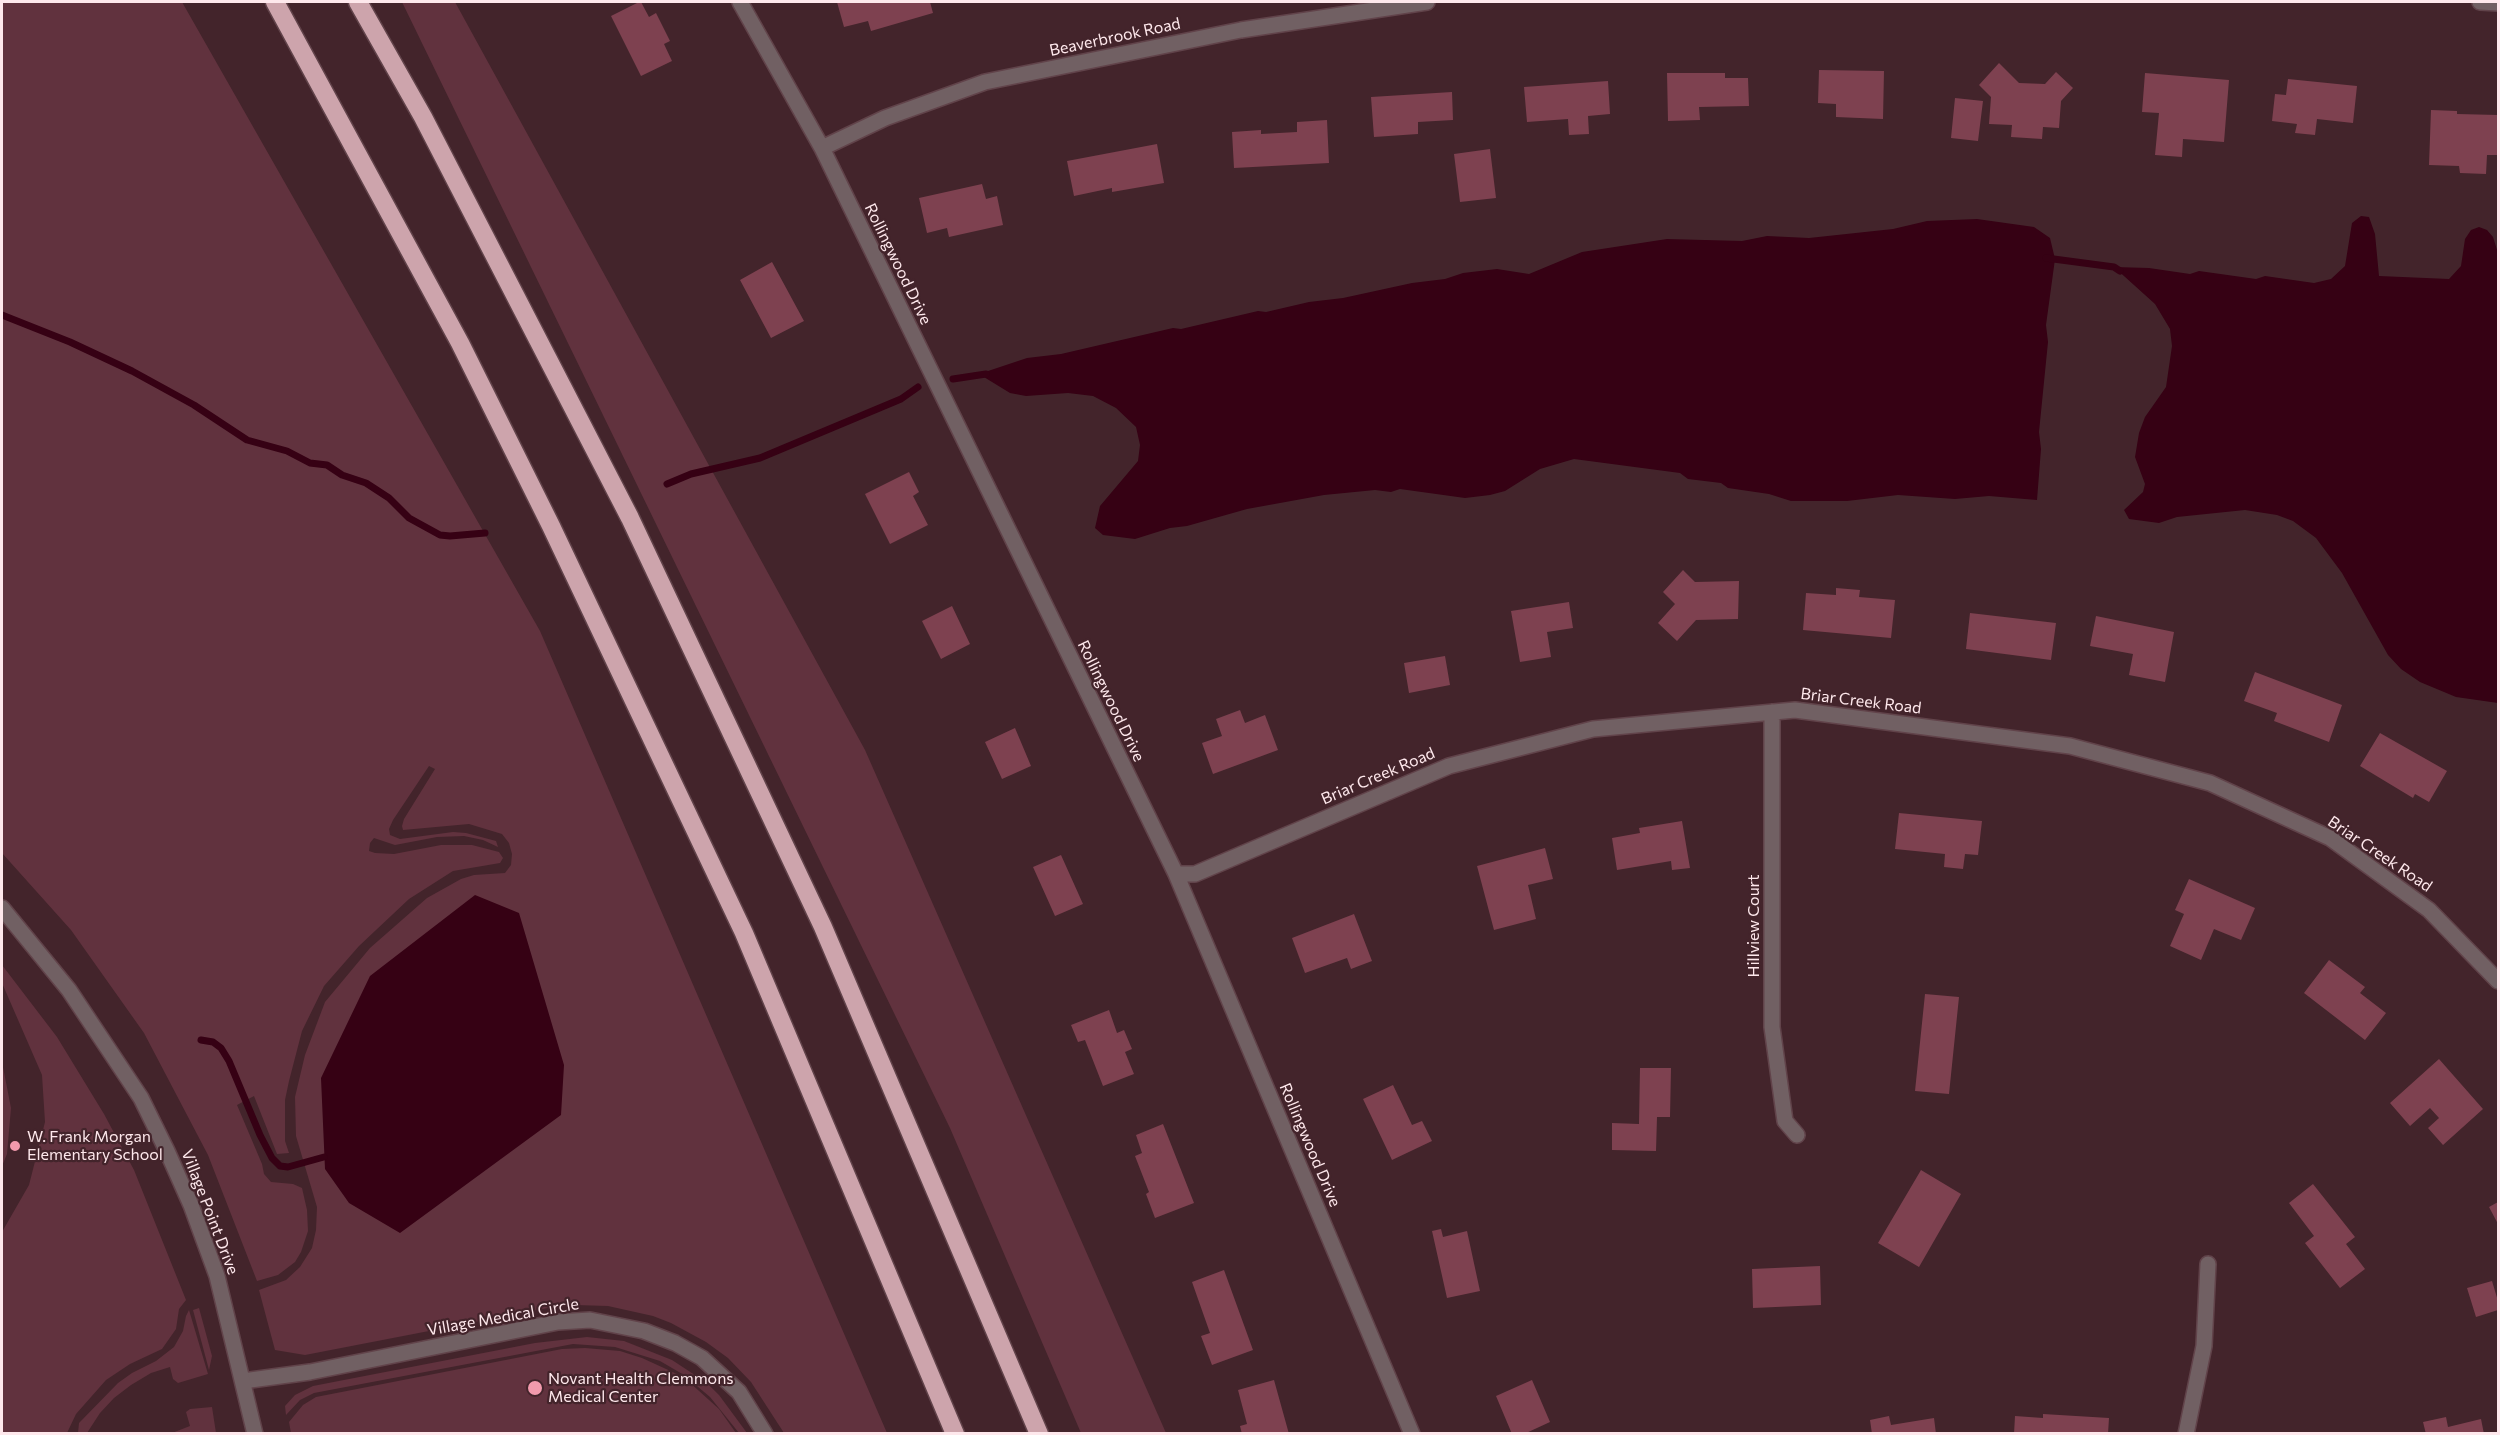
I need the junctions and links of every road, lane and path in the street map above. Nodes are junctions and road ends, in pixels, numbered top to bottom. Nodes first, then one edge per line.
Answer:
1 (275, 2) edge
2 (358, 2) edge
3 (740, 2) edge
4 (1427, 2) edge
5 (2480, 2) edge
6 (2499, 3) edge
7 (822, 148) junction
8 (1772, 712) junction
9 (1176, 874) junction
10 (2, 908) edge
11 (2499, 981) edge
12 (1797, 1135) dead end
13 (2208, 1264) dead end
14 (243, 1381) junction
15 (255, 1434) edge
16 (765, 1434) edge
17 (955, 1434) edge
18 (1039, 1434) edge
19 (1412, 1434) edge
20 (2186, 1434) edge

1 - 17 highway
2 - 18 highway
3 - 7 street, Rollingwood Drive
4 - 7 street, Beaverbrook Road
5 - 6 street
7 - 9 street, Rollingwood Drive
8 - 9 street, Briar Creek Road
8 - 11 street, Briar Creek Road
8 - 12 street, Hillview Court
9 - 19 street, Rollingwood Drive
10 - 14 street, Village Point Drive
13 - 20 street
14 - 15 street, Village Point Drive
14 - 16 street, Village Medical Circle

